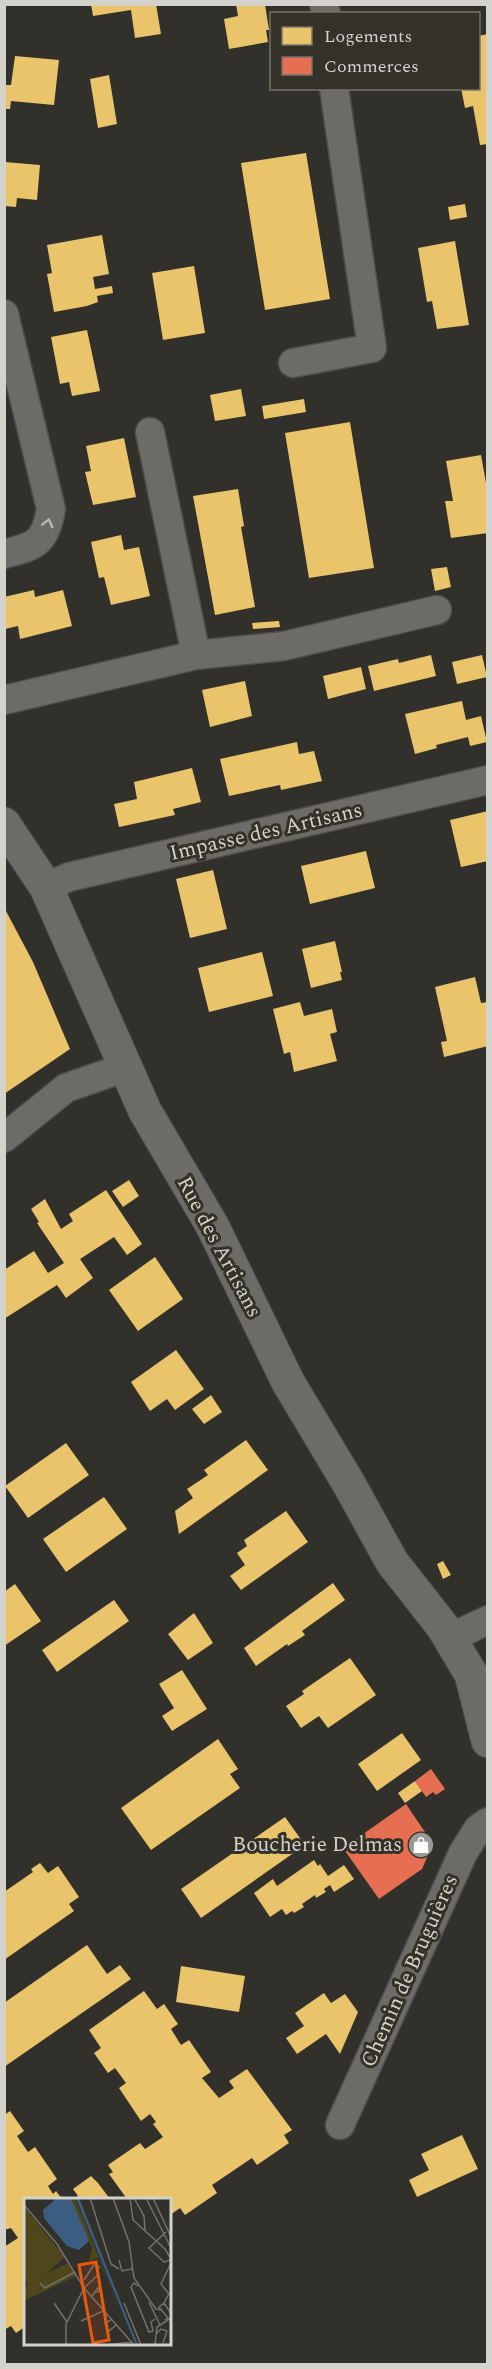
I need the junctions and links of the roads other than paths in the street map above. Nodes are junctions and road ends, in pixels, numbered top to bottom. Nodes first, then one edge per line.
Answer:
1 (334, 90) edge
2 (4, 314) edge
3 (293, 363) dead end
4 (150, 432) dead end
5 (4, 554) edge
6 (437, 610) dead end
7 (196, 655) junction
8 (4, 699) edge
9 (488, 780) edge
10 (4, 824) edge
11 (46, 887) junction
12 (126, 1067) junction
13 (4, 1138) edge
14 (488, 1620) edge
15 (467, 1659) edge
16 (488, 1742) edge
17 (488, 1822) edge
18 (340, 2125) dead end

1 - 3 street
5 -> 2 street
4 - 7 street
6 - 7 street
7 - 8 street
9 - 11 street, Impasse des Artisans
10 - 11 street, Rue des Artisans
11 - 12 street, Rue des Artisans
12 - 13 street
12 - 15 street, Rue des Artisans
14 - 15 street
15 - 16 street
17 - 18 street, Chemin de Bruguières

